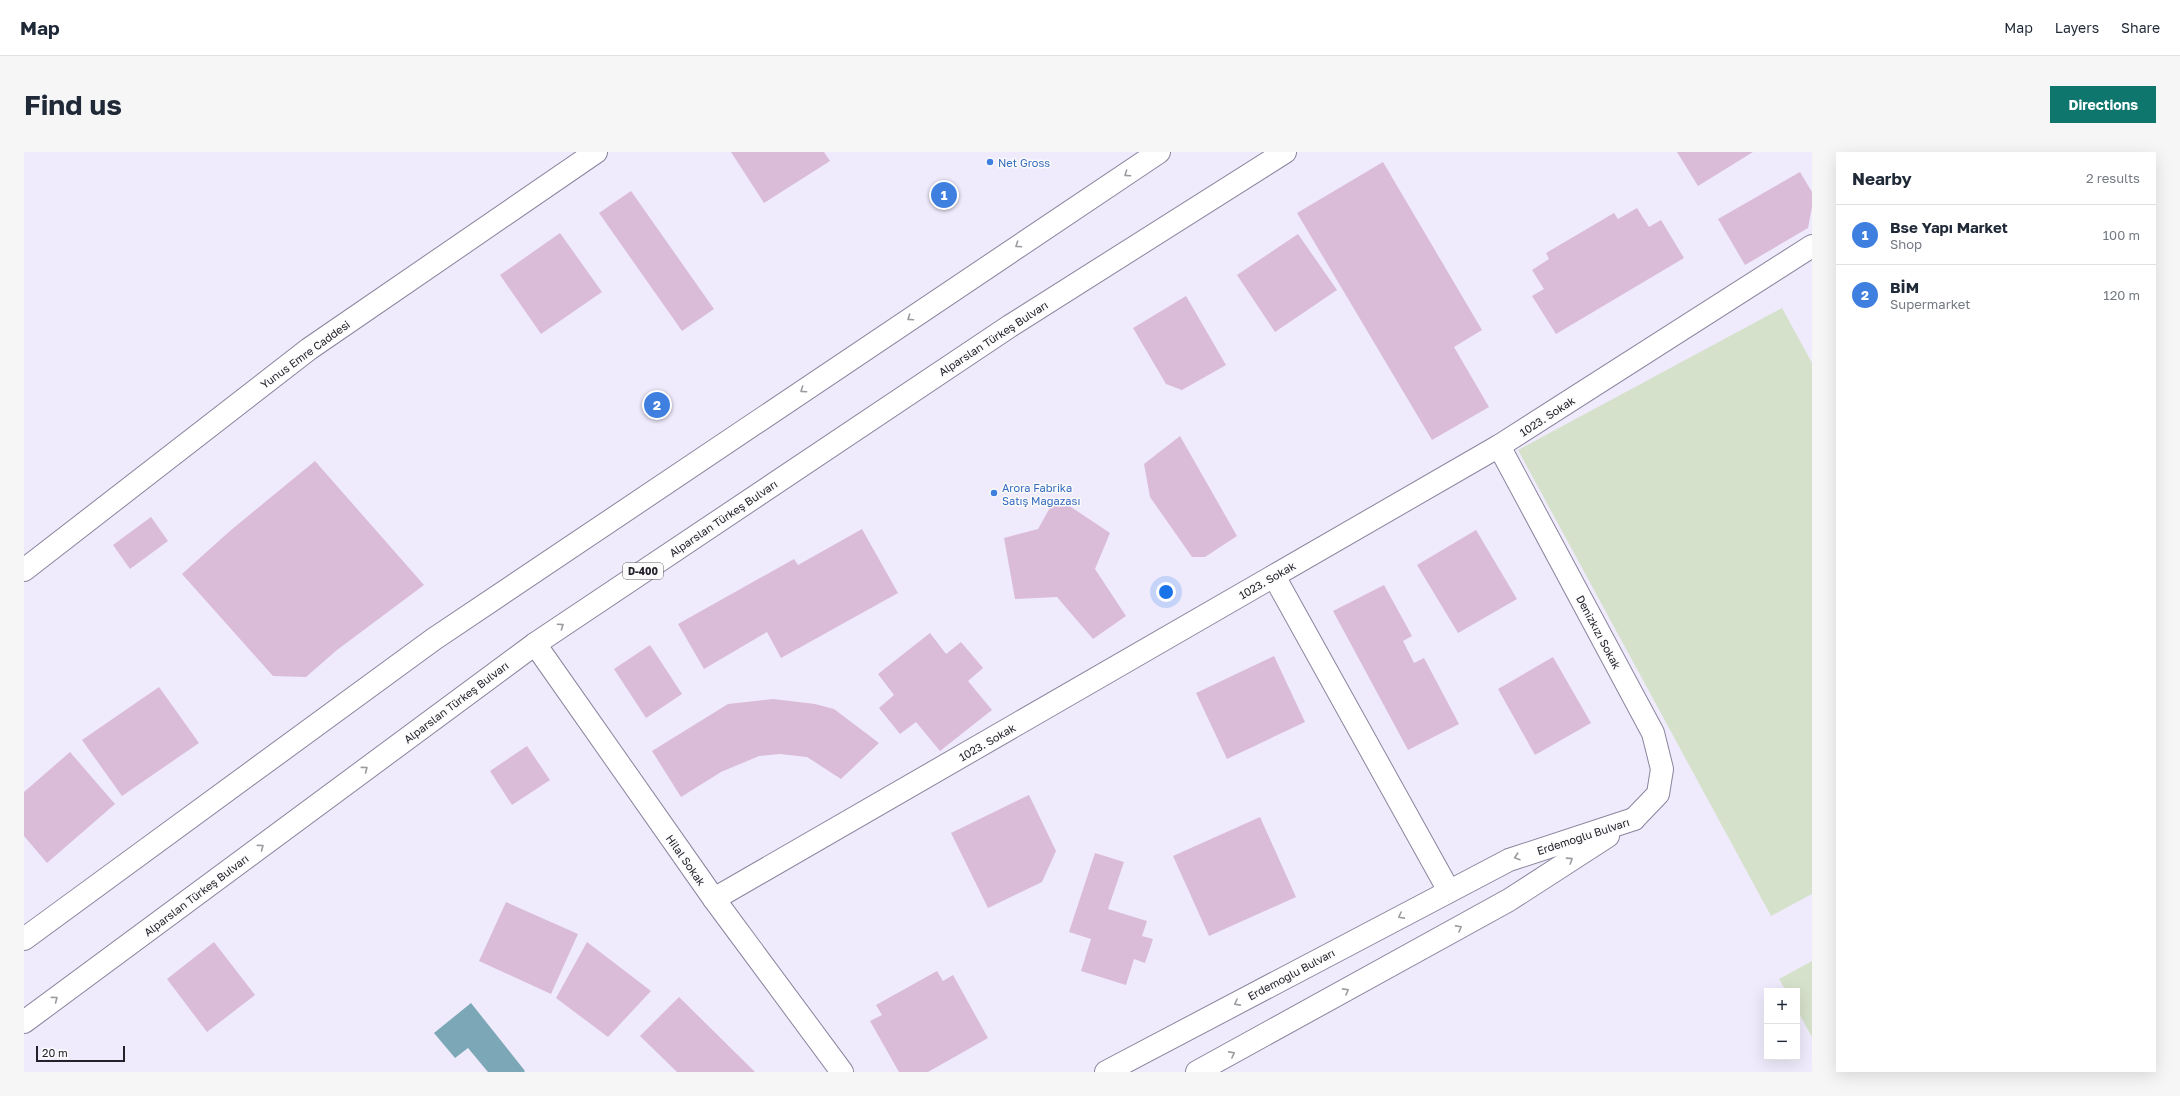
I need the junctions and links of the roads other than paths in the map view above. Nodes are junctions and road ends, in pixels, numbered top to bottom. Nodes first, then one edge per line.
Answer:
1 (596, 152) edge
2 (1159, 152) edge
3 (1285, 152) edge
4 (1812, 246) edge
5 (1500, 446) junction
6 (24, 570) edge
7 (1274, 576) junction
8 (535, 644) junction
9 (1634, 819) junction
10 (1449, 891) junction
11 (714, 900) junction
12 (24, 939) edge
13 (24, 1022) edge
14 (842, 1072) edge
15 (1106, 1072) edge
16 (1197, 1072) edge

1 - 6 main road, Yunus Emre Caddesi
2 -> 12 main road
8 -> 3 main road, Alparslan Türkeş Bulvarı / D-400
4 - 5 main road, 1023. Sokak
5 - 7 main road, 1023. Sokak
5 - 9 main road, Denizkızı Sokak
7 - 10 main road
7 - 11 main road, 1023. Sokak
8 - 11 main road, Hilal Sokak
13 -> 8 main road, Alparslan Türkeş Bulvarı / D-400
9 -> 10 main road, Erdemoğlu Bulvarı
16 -> 9 main road, Erdemoğlu Bulvarı
10 -> 15 main road, Erdemoğlu Bulvarı
11 - 14 main road, Hilal Sokak

